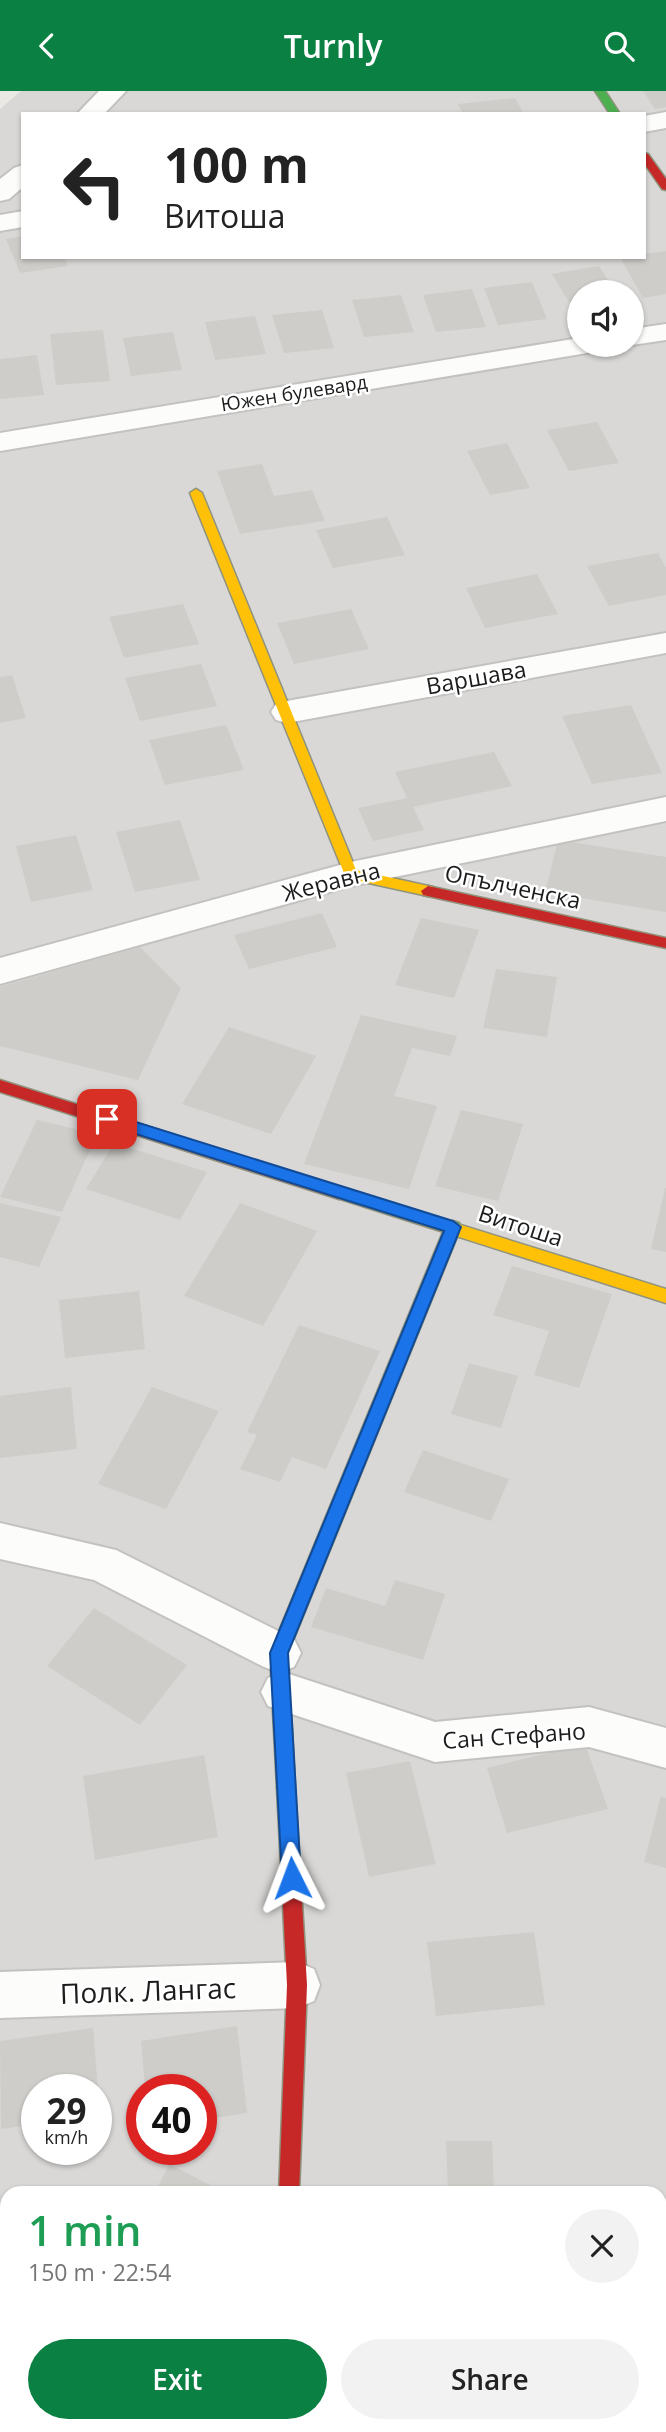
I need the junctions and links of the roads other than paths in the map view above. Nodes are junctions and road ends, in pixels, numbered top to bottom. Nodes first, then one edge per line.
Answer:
1 (114, 91) edge
2 (600, 91) edge
3 (91, 112) edge
4 (614, 112) edge
5 (666, 120) edge
6 (646, 124) edge
7 (646, 159) edge
8 (21, 175) edge
9 (666, 187) edge
10 (0, 193) edge
11 (21, 219) edge
12 (0, 223) edge
13 (666, 332) edge
14 (644, 335) edge
15 (567, 348) edge
16 (0, 442) edge
17 (196, 493) dead end
18 (666, 643) edge
19 (287, 712) junction
20 (666, 810) edge
21 (351, 874) junction
22 (666, 943) edge
23 (0, 971) edge
24 (0, 1086) edge
25 (453, 1227) junction
26 (666, 1296) edge
27 (0, 1541) edge
28 (281, 1672) junction
29 (666, 1748) edge
30 (297, 1985) junction
31 (0, 1995) edge
32 (289, 2186) edge

1 - 3 street
2 - 4 street
5 - 6 street
7 - 9 street
8 - 10 street
11 - 12 street
13 - 14 street
15 - 16 street, Южен булевард
17 - 19 street
18 - 19 street, Варшава
19 - 21 street
20 - 21 street, Жеравна
21 - 22 street, Опълченска
21 - 23 street, Жеравна
24 - 25 street, Витоша
25 - 26 street, Витоша
25 - 28 street
27 - 28 street, Сан Стефано
28 - 29 street, Сан Стефано
28 - 30 street
30 - 31 street, Полк. Лангас
30 - 32 street

